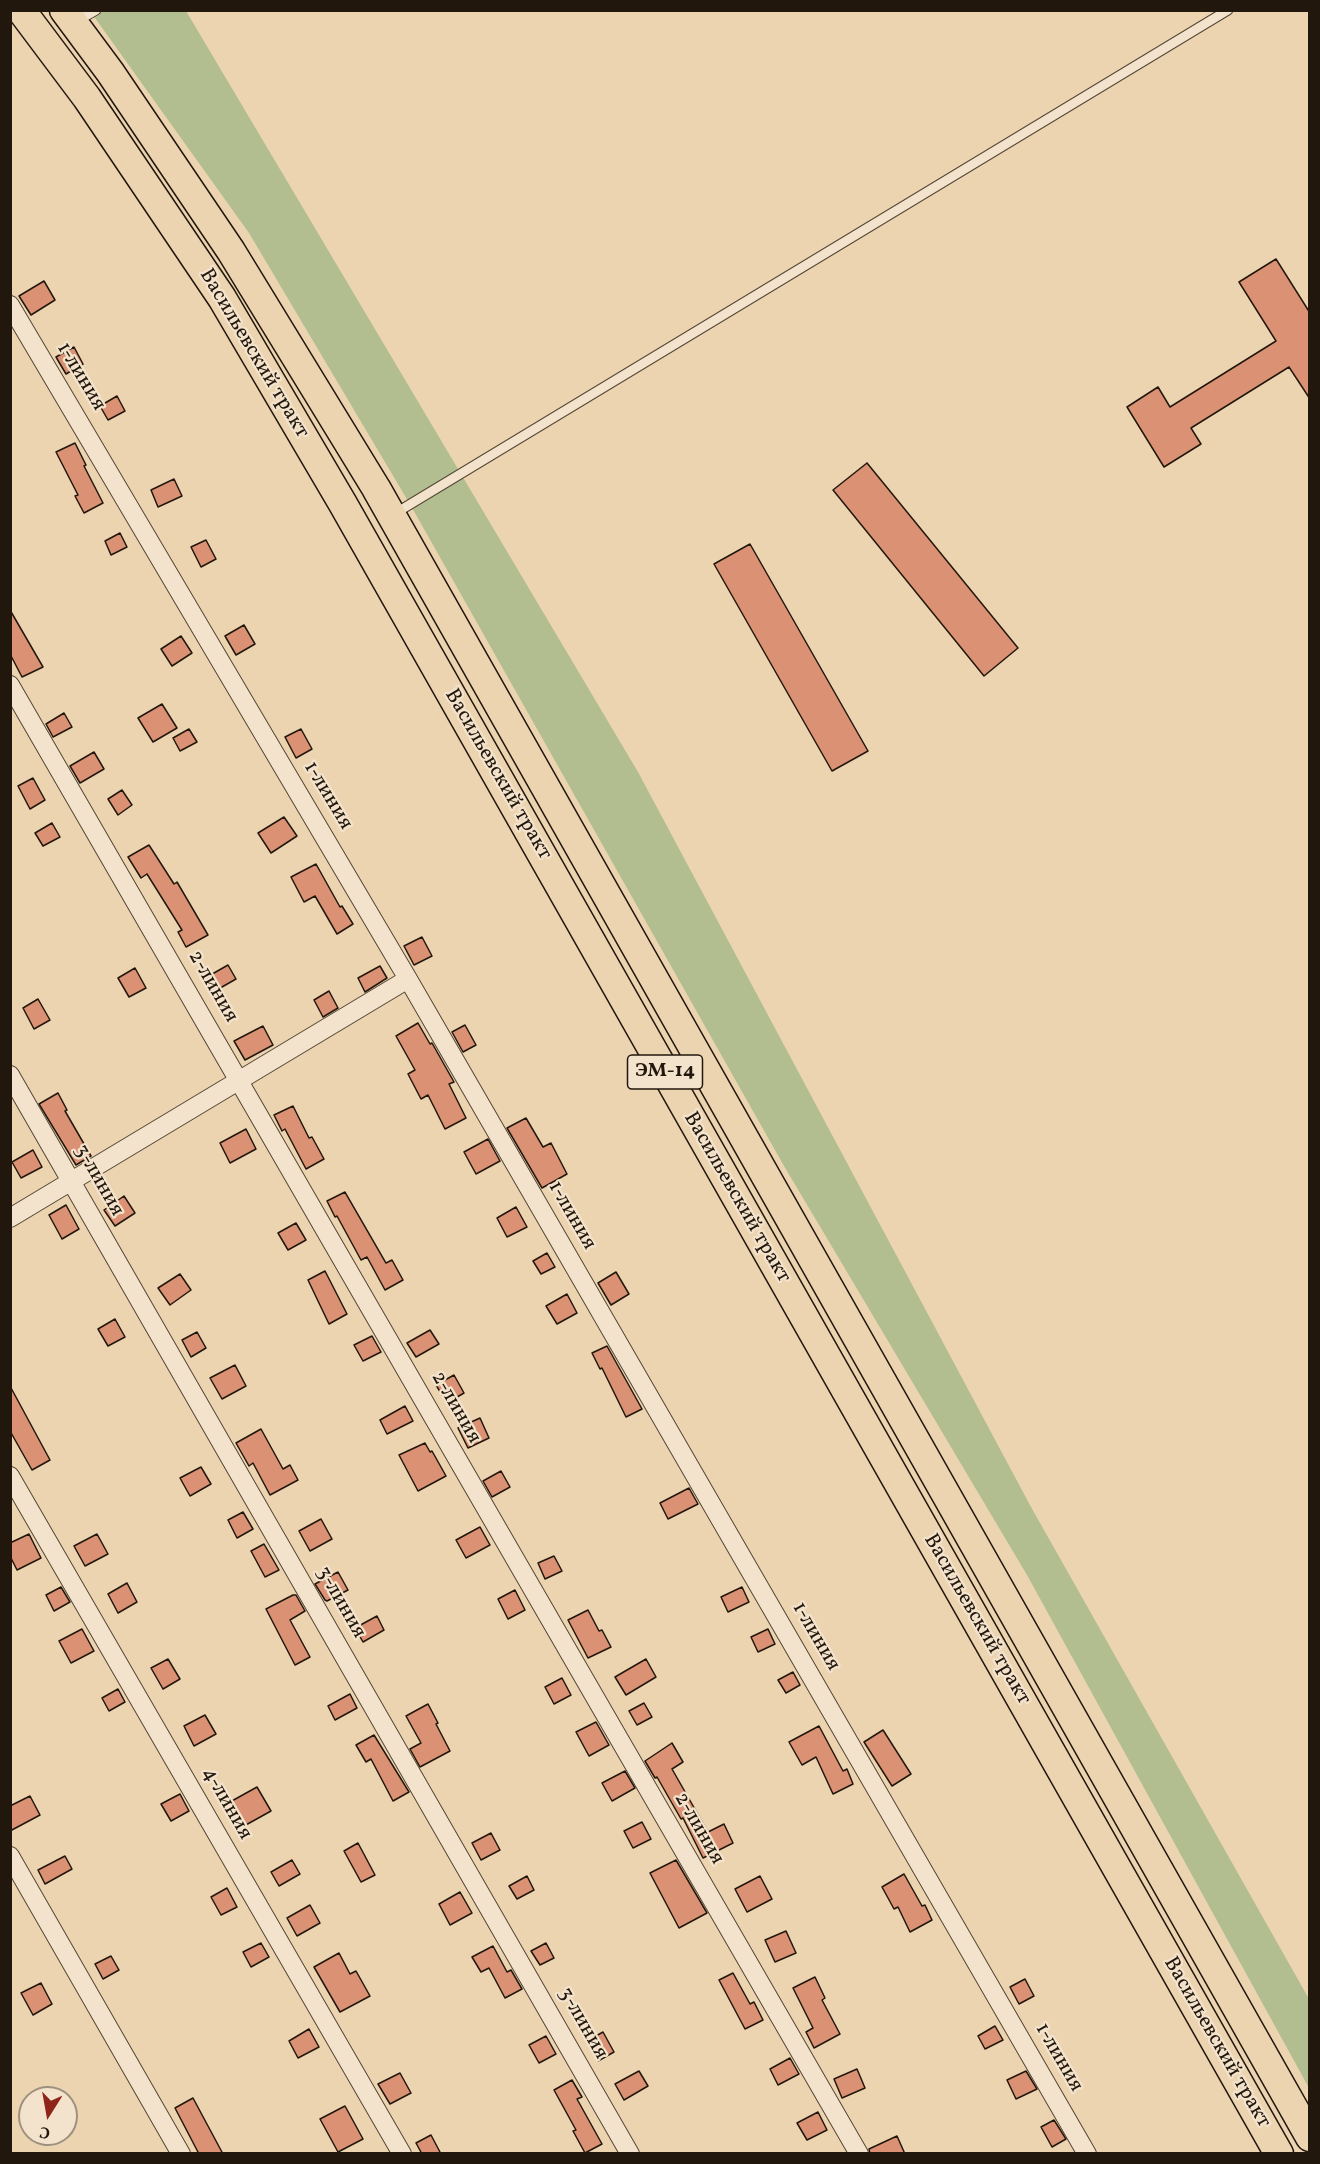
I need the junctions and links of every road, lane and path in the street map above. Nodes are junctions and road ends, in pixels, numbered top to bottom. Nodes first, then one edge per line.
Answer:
1 (21, 10) edge
2 (1228, 10) edge
3 (78, 15) edge
4 (10, 305) edge
5 (392, 515) junction
6 (10, 685) edge
7 (408, 979) junction
8 (10, 1075) edge
9 (240, 1080) junction
10 (72, 1181) junction
11 (10, 1218) edge
12 (10, 1476) edge
13 (10, 1856) edge
14 (1310, 2137) edge
15 (181, 2154) edge
16 (402, 2154) edge
17 (630, 2154) edge
18 (859, 2154) edge
19 (1087, 2154) edge
20 (1279, 2154) edge

1 - 20 main road, Васильевский тракт / ЭМ-14
2 - 5 lane
3 - 5 main road, Васильевский тракт / ЭМ-14
4 - 7 street, 1-линия
5 - 14 main road, Васильевский тракт / ЭМ-14
6 - 9 street, 2-линия
7 - 9 street
7 - 19 street, 1-линия
8 - 10 street, 3-линия
9 - 10 street
9 - 18 street, 2-линия
10 - 11 street
10 - 17 street, 3-линия
12 - 16 street, 4-линия
13 - 15 street

